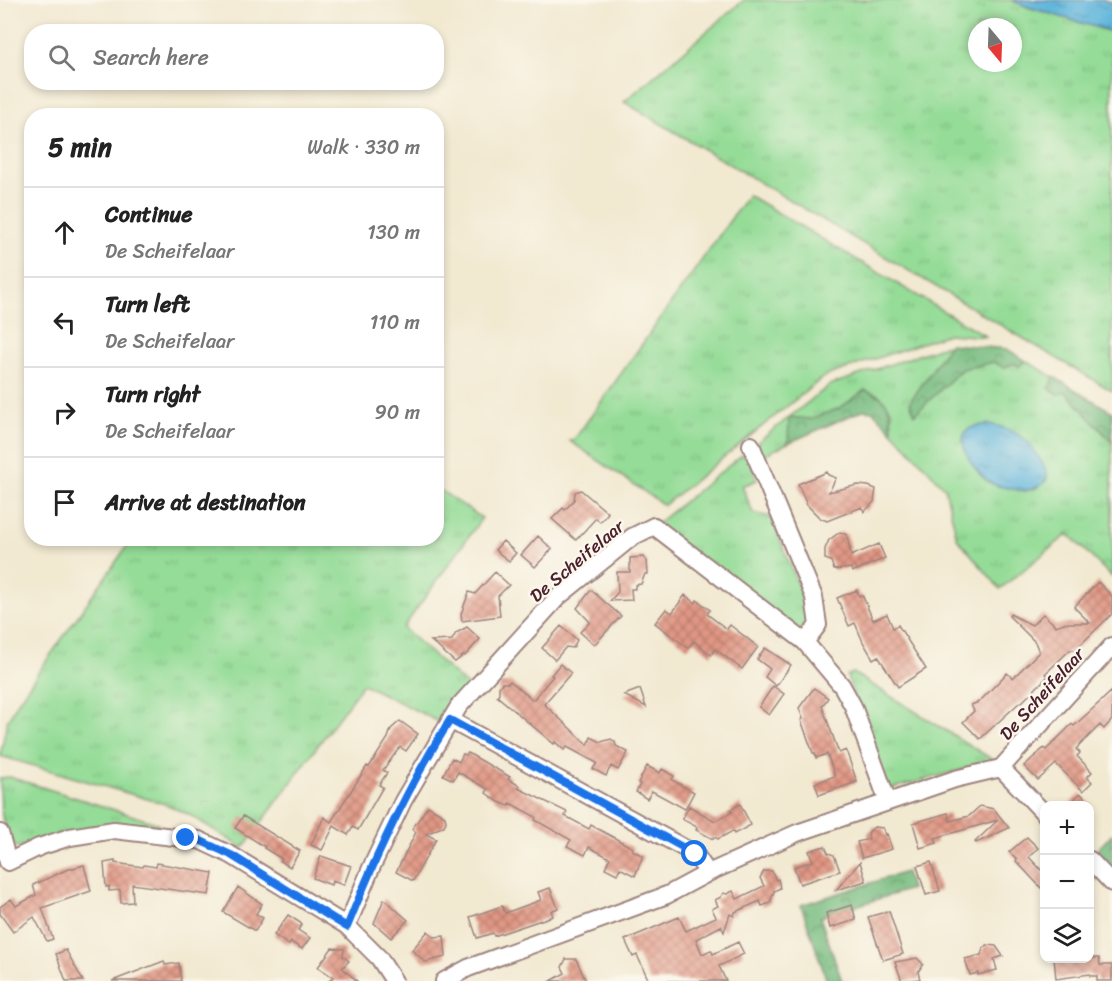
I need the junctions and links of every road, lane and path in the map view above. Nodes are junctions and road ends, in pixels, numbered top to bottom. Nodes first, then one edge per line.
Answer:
1 (751, 445) dead end
2 (805, 642) junction
3 (1112, 646) edge
4 (450, 720) junction
5 (1001, 768) junction
6 (888, 802) junction
7 (1040, 809) edge
8 (0, 833) edge
9 (4, 864) edge
10 (1094, 865) edge
11 (708, 873) junction
12 (1112, 883) edge
13 (347, 927) junction
14 (394, 981) edge
15 (444, 981) edge

1 - 2 street
2 - 4 street, De Scheifelaar
2 - 6 street, De Scheifelaar
3 - 5 street, De Scheifelaar
4 - 11 street
4 - 13 street, De Scheifelaar
5 - 6 street, De Scheifelaar
5 - 7 street, De Scheifelaar
6 - 11 street, De Scheifelaar
8 - 9 street
9 - 13 street
10 - 12 street
11 - 15 street, De Scheifelaar
13 - 14 street

